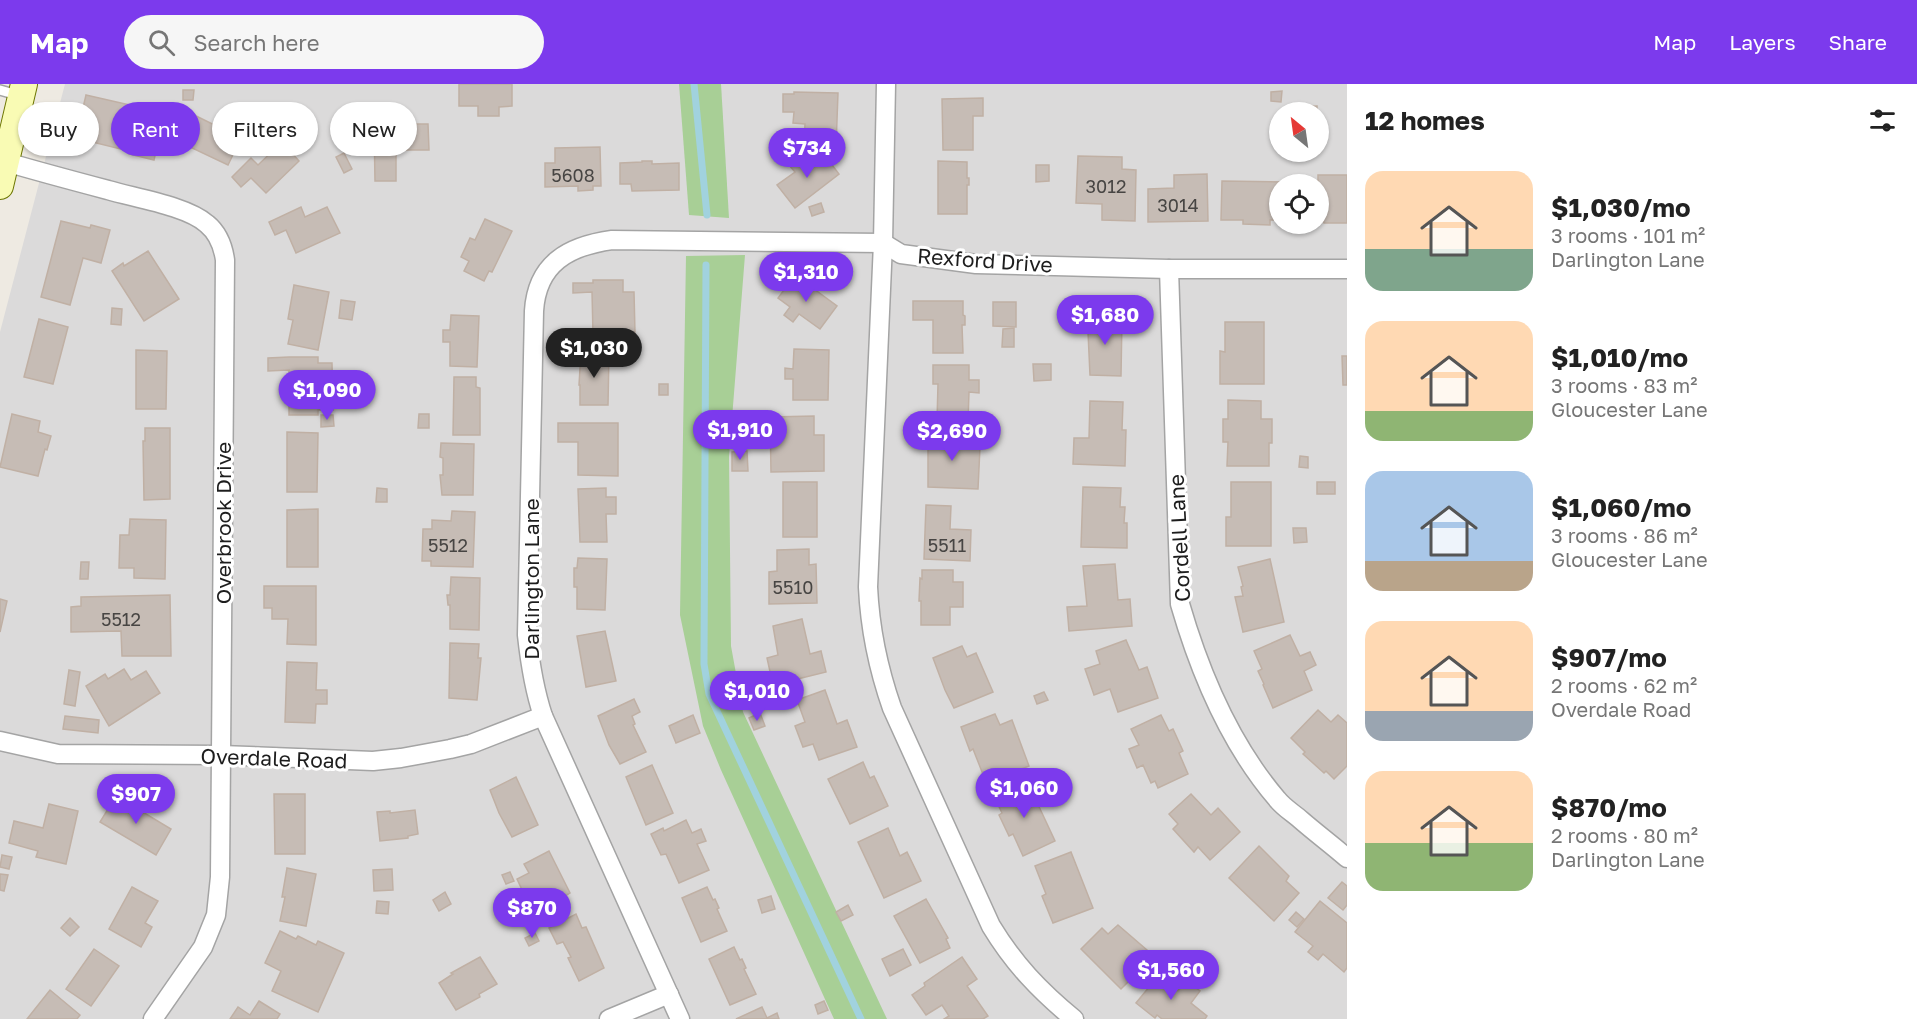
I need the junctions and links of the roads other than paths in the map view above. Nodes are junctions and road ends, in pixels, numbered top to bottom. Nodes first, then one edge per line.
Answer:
1 (886, 84) edge
2 (15, 90) edge
3 (3, 174) edge
4 (883, 243) junction
5 (558, 259) joint
6 (1169, 269) junction
7 (1347, 269) edge
8 (543, 716) junction
9 (0, 741) edge
10 (221, 755) junction
11 (1347, 858) edge
12 (669, 994) junction
13 (153, 1019) edge
14 (609, 1019) edge
15 (680, 1019) edge
16 (1074, 1019) edge

1 - 4 street
2 - 3 main road
3 - 10 street, Overbrook Drive
4 - 5 street, Rexford Drive
4 - 6 street, Rexford Drive
4 - 16 street
5 - 8 street, Darlington Lane
6 - 7 street, Rexford Drive
6 - 11 street, Cordell Lane
8 - 10 street, Overdale Road
8 - 12 street, Darlington Lane
9 - 10 street, Overdale Road
10 - 13 street, Overbrook Drive
12 - 14 street
12 - 15 street, Darlington Lane

